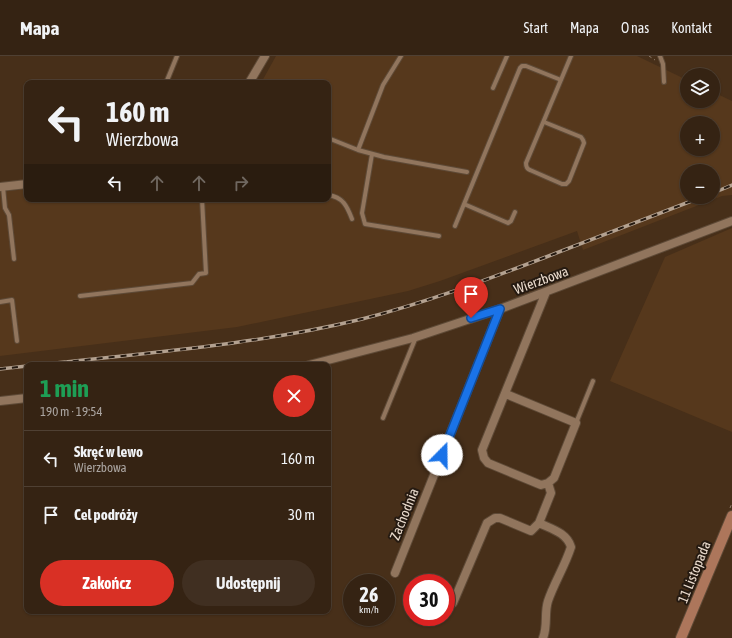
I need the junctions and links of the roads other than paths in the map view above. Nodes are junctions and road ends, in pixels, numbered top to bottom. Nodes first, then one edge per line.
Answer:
1 (177, 56) edge
2 (265, 56) edge
3 (401, 56) edge
4 (507, 56) edge
5 (572, 56) edge
6 (660, 56) edge
7 (167, 80) edge
8 (251, 80) edge
9 (562, 80) junction
10 (664, 82) dead end
11 (493, 88) dead end
12 (544, 122) junction
13 (331, 139) edge
14 (358, 150) junction
15 (372, 154) junction
16 (466, 172) dead end
17 (24, 184) edge
18 (2, 187) edge
19 (331, 196) edge
20 (202, 202) edge
21 (464, 204) junction
22 (5, 208) junction
23 (0, 209) edge
24 (515, 212) dead end
25 (352, 219) dead end
26 (732, 221) edge
27 (455, 226) dead end
28 (440, 236) dead end
29 (14, 259) dead end
30 (546, 292) junction
31 (80, 296) dead end
32 (0, 302) edge
33 (500, 309) junction
34 (416, 337) junction
35 (17, 341) dead end
36 (320, 362) edge
37 (593, 381) dead end
38 (506, 394) junction
39 (24, 398) edge
40 (0, 401) edge
41 (383, 418) dead end
42 (576, 423) junction
43 (548, 483) junction
44 (732, 516) edge
45 (539, 523) junction
46 (395, 573) dead end
47 (455, 598) edge
48 (543, 638) edge
49 (682, 638) edge

1 - 7 lane
2 - 8 street
3 - 14 lane
4 - 11 lane
5 - 9 lane
6 - 10 lane
9 - 12 lane
9 - 21 lane
12 - 12 lane
13 - 14 lane
14 - 15 lane
15 - 16 lane
15 - 28 lane
17 - 18 street
18 - 22 lane
19 - 25 lane
20 - 31 lane
21 - 24 lane
21 - 27 lane
22 - 23 lane
22 - 29 lane
26 - 30 street, Wierzbowa
30 - 33 street, Wierzbowa
30 - 38 street
32 - 35 lane
33 - 34 street, Wierzbowa
33 - 46 street, Zachodnia
34 - 36 street, Wierzbowa
34 - 41 lane
37 - 42 lane
38 - 42 street
38 - 43 street
39 - 40 street
42 - 43 street
43 - 45 street
44 - 49 main road, 11 Listopada
45 - 47 street
45 - 48 street

